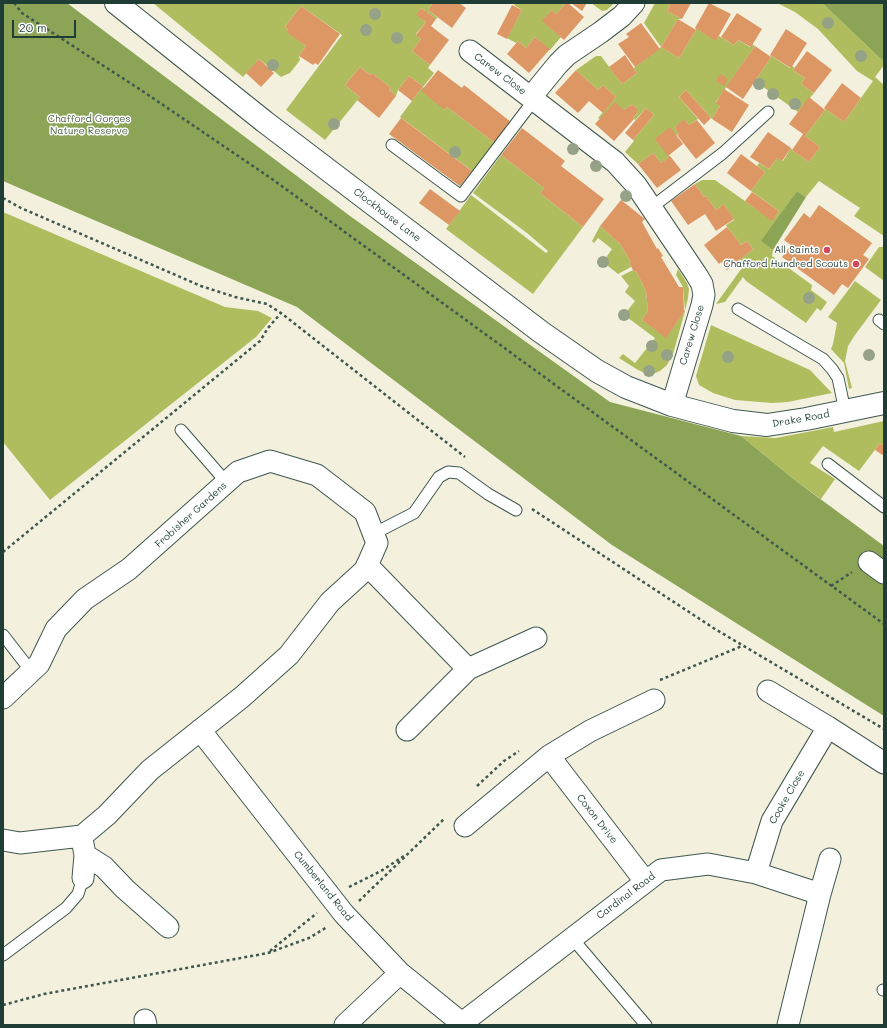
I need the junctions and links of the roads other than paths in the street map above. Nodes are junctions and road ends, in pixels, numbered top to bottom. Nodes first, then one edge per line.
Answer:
1 (116, 3) edge
2 (634, 3) edge
3 (470, 51) dead end
4 (532, 98) junction
5 (768, 112) dead end
6 (392, 146) dead end
7 (652, 207) junction
8 (738, 309) dead end
9 (884, 403) edge
10 (672, 405) junction
11 (845, 411) junction
12 (181, 430) dead end
13 (828, 464) dead end
14 (227, 483) junction
15 (884, 507) edge
16 (516, 510) dead end
17 (373, 534) junction
18 (367, 565) junction
19 (3, 635) edge
20 (536, 638) dead end
21 (468, 669) junction
22 (31, 671) junction
23 (768, 691) dead end
24 (3, 698) edge
25 (654, 700) dead end
26 (828, 727) junction
27 (200, 730) junction
28 (407, 730) dead end
29 (549, 756) junction
30 (884, 763) edge
31 (465, 826) dead end
32 (3, 840) edge
33 (84, 845) junction
34 (830, 859) dead end
35 (756, 872) junction
36 (83, 878) joint
37 (645, 881) junction
38 (820, 894) junction
39 (168, 926) dead end
40 (572, 938) junction
41 (3, 955) edge
42 (400, 973) junction
43 (463, 1024) edge
44 (345, 1025) edge
45 (646, 1025) edge
46 (788, 1025) edge

1 - 10 street, Clockhouse Lane
2 - 4 street, Carew Close
3 - 4 street, Carew Close
4 - 6 lane, Carew Close
4 - 7 street, Carew Close
5 - 7 lane
7 - 10 street, Carew Close
8 - 11 lane
9 - 11 street, Drake Road
10 - 11 street, Drake Road
12 - 14 lane
13 - 15 lane
14 - 17 street, Frobisher Gardens
14 - 22 street, Frobisher Gardens
16 - 17 lane
17 - 18 street, Frobisher Gardens
18 - 21 street
18 - 27 street, Frobisher Gardens
19 - 22 lane
20 - 21 street
21 - 28 street
22 - 24 street, Frobisher Gardens
23 - 26 street
25 - 29 street
26 - 30 street
26 - 35 street, Cooke Close
27 - 33 street, Frobisher Gardens
27 - 42 street, Cumberland Road
29 - 31 street
29 - 37 street, Coxon Drive
32 - 33 street
33 - 36 street
33 - 39 street
34 - 38 street
35 - 37 street, Cardinal Road
35 - 38 street, Cardinal Road
36 - 41 lane
37 - 40 street, Cardinal Road
38 - 46 street
40 - 43 street, Cardinal Road
40 - 45 lane
42 - 43 street, Cumberland Road
42 - 44 street

